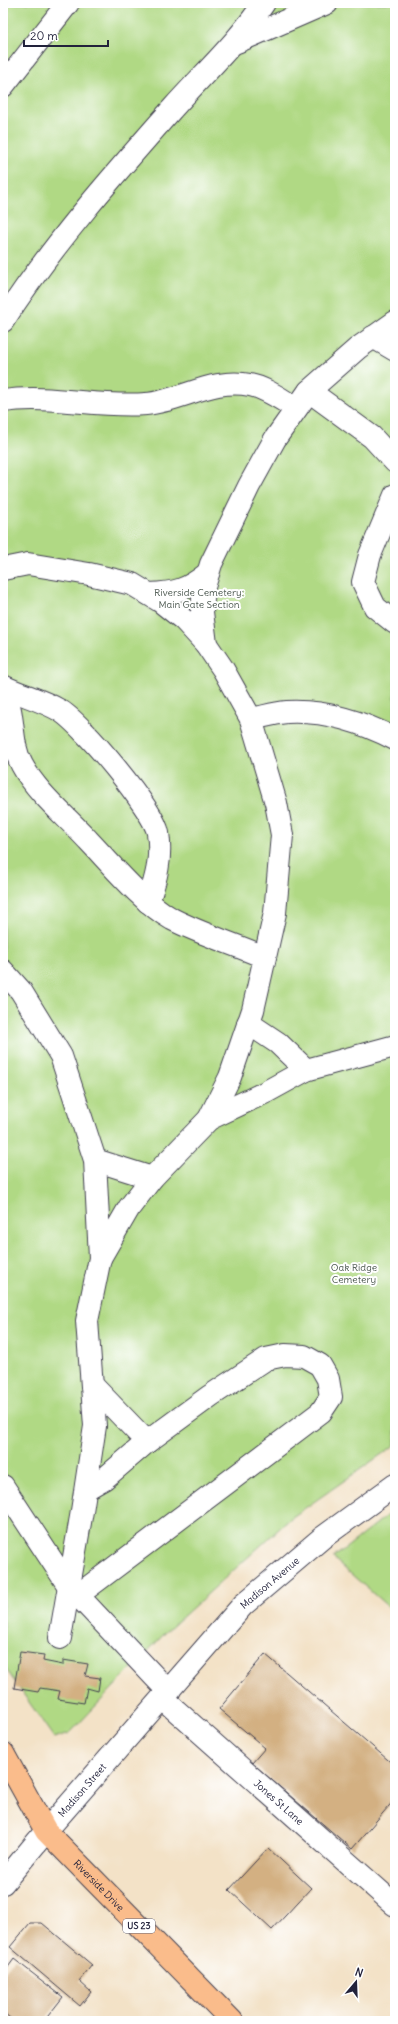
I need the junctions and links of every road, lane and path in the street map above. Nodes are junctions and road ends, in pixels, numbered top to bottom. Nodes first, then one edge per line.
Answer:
1 (264, 3) edge
2 (327, 3) edge
3 (57, 7) edge
4 (234, 44) junction
5 (3, 86) edge
6 (3, 321) edge
7 (395, 322) edge
8 (373, 337) junction
9 (395, 350) edge
10 (308, 391) junction
11 (3, 400) edge
12 (296, 408) junction
13 (395, 462) edge
14 (395, 495) edge
15 (3, 569) edge
16 (208, 573) junction
17 (148, 594) junction
18 (395, 623) edge
19 (206, 644) junction
20 (3, 686) edge
21 (3, 692) edge
22 (250, 719) junction
23 (395, 739) edge
24 (148, 902) junction
25 (264, 957) junction
26 (3, 971) edge
27 (248, 1023) junction
28 (395, 1046) edge
29 (306, 1070) junction
30 (209, 1119) junction
31 (95, 1160) junction
32 (152, 1178) junction
33 (100, 1258) junction
34 (92, 1385) junction
35 (147, 1442) junction
36 (395, 1485) edge
37 (3, 1486) edge
38 (86, 1489) junction
39 (73, 1590) junction
40 (60, 1638) dead end
41 (166, 1696) junction
42 (3, 1753) edge
43 (46, 1831) junction
44 (3, 1883) edge
45 (395, 1905) edge
46 (232, 2021) edge

1 - 4 street
2 - 4 street
3 - 5 street
4 - 6 street
7 - 8 street
8 - 9 street
8 - 10 street
10 - 12 street
10 - 13 street
11 - 12 street
12 - 16 street
14 - 18 street
15 - 17 street
16 - 17 street
16 - 19 street
17 - 19 street
19 - 22 street
20 - 24 street
21 - 24 street
22 - 23 street
22 - 25 street
24 - 25 street
25 - 27 street
26 - 31 street
27 - 29 street
27 - 30 street
28 - 29 street
29 - 30 street
30 - 32 street
31 - 32 street
31 - 33 street
32 - 33 street
33 - 34 street
34 - 35 street
34 - 38 street
35 - 38 street
35 - 39 street
36 - 41 street, Madison Avenue
37 - 39 street, Jones St Lane
38 - 39 street
39 - 40 street
39 - 41 street, Jones St Lane
41 - 43 street, Madison Street
41 - 45 street, Jones St Lane
42 - 43 main road, Riverside Drive / US 23
43 - 44 street, Madison Street
43 - 46 main road, Riverside Drive / US 23

